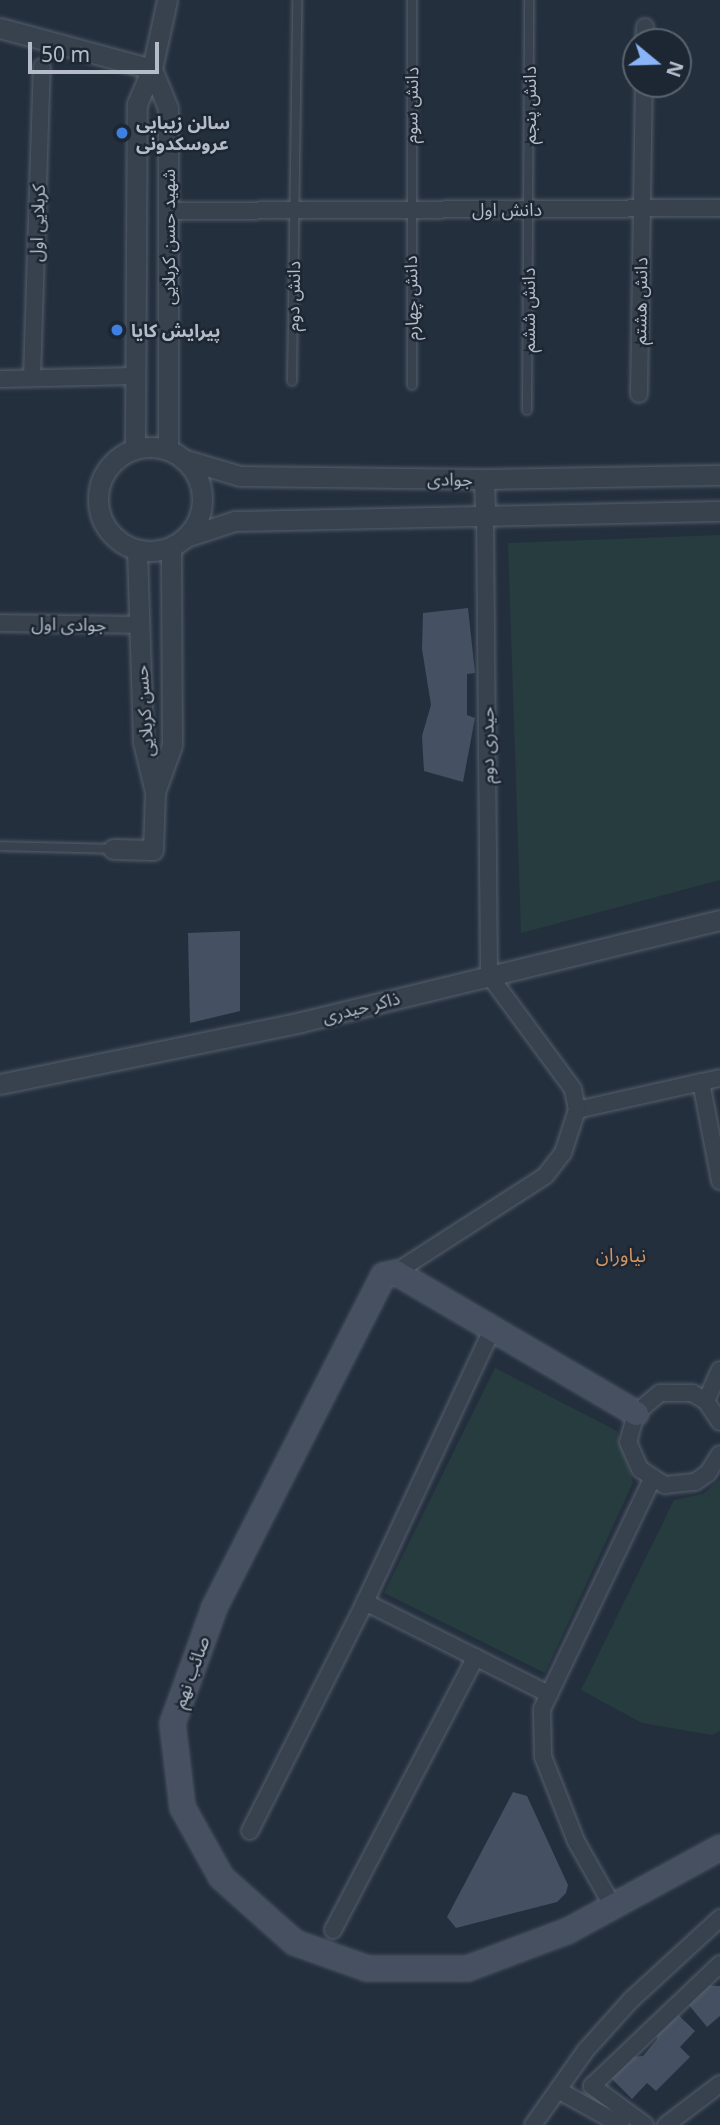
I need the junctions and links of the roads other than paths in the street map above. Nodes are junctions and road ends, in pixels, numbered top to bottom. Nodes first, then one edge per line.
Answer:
1 (167, 0) edge
2 (297, 0) edge
3 (412, 0) edge
4 (529, 0) edge
5 (0, 28) edge
6 (41, 67) dead end
7 (152, 69) junction
8 (644, 98) edge
9 (720, 208) edge
10 (528, 209) junction
11 (641, 209) junction
12 (410, 210) junction
13 (168, 211) junction
14 (294, 211) junction
15 (136, 376) junction
16 (0, 379) edge
17 (32, 379) junction
18 (292, 381) dead end
19 (412, 385) dead end
20 (639, 394) dead end
21 (527, 410) dead end
22 (135, 449) junction
23 (176, 455) junction
24 (720, 475) edge
25 (484, 480) junction
26 (720, 511) edge
27 (485, 515) junction
28 (178, 542) junction
29 (137, 550) junction
30 (0, 623) edge
31 (139, 625) junction
32 (155, 792) junction
33 (0, 846) edge
34 (113, 849) joint
35 (720, 920) edge
36 (489, 975) junction
37 (720, 1078) edge
38 (701, 1083) junction
39 (0, 1084) edge
40 (577, 1110) junction
41 (720, 1181) edge
42 (396, 1272) junction
43 (493, 1328) junction
44 (720, 1370) edge
45 (706, 1401) junction
46 (636, 1413) junction
47 (720, 1422) edge
48 (719, 1459) edge
49 (652, 1479) junction
50 (365, 1602) junction
51 (476, 1657) junction
52 (549, 1694) junction
53 (250, 1831) dead end
54 (720, 1846) edge
55 (612, 1905) junction
56 (720, 1918) edge
57 (333, 1930) dead end
58 (720, 1964) edge
59 (720, 2084) edge
60 (558, 2090) junction
61 (533, 2125) edge
62 (621, 2125) edge
63 (645, 2125) edge
64 (666, 2125) edge

1 - 7 street, شهید حسن کربلایی
2 - 14 lane
3 - 12 lane, دانش سوم
4 - 10 lane, دانش پنجم
5 - 7 street
6 - 17 street, کربلایی اول
7 - 13 street, شهید حسن کربلایی
7 - 15 street, شهید حسن کربلایی
8 - 11 street, دانش هشتم
9 - 11 street, دانش اول
10 - 11 street, دانش اول
10 - 12 street, دانش اول
10 - 21 lane, دانش ششم
11 - 20 street, دانش هشتم
12 - 14 street, دانش اول
12 - 19 lane, دانش چهارم
13 - 14 street, دانش اول
13 - 23 street, شهید حسن کربلایی
14 - 18 lane, دانش دوم
15 - 17 street
15 - 22 street, شهید حسن کربلایی
16 - 17 street
22 - 23 street
22 - 29 street
23 - 25 street, جوادی
23 - 28 street
24 - 25 street, جوادی
25 - 27 street
26 - 27 street, جوادی
27 - 28 street, جوادی
27 - 36 street, حیدری دوم
28 - 29 street
28 - 32 street, حسن کربلایی
29 - 31 street, حسن کربلایی
30 - 31 street, جوادی اول
31 - 32 street, حسن کربلایی
32 - 34 street
33 - 34 lane
35 - 36 street, ذاکر حیدری
36 - 39 street, ذاکر حیدری
36 - 40 street
37 - 38 street
38 - 40 street
38 - 41 street
40 - 42 street
42 - 43 main road
42 - 55 main road, صائب نهم
43 - 46 main road
43 - 50 street
44 - 45 street
45 - 46 street
45 - 47 street
46 - 49 street
48 - 49 street
49 - 52 street
50 - 51 street
50 - 53 street
51 - 52 street
51 - 57 street
52 - 55 street
54 - 55 main road, صائب نهم
56 - 60 street
58 - 63 street
59 - 64 street
60 - 61 street
60 - 62 street

